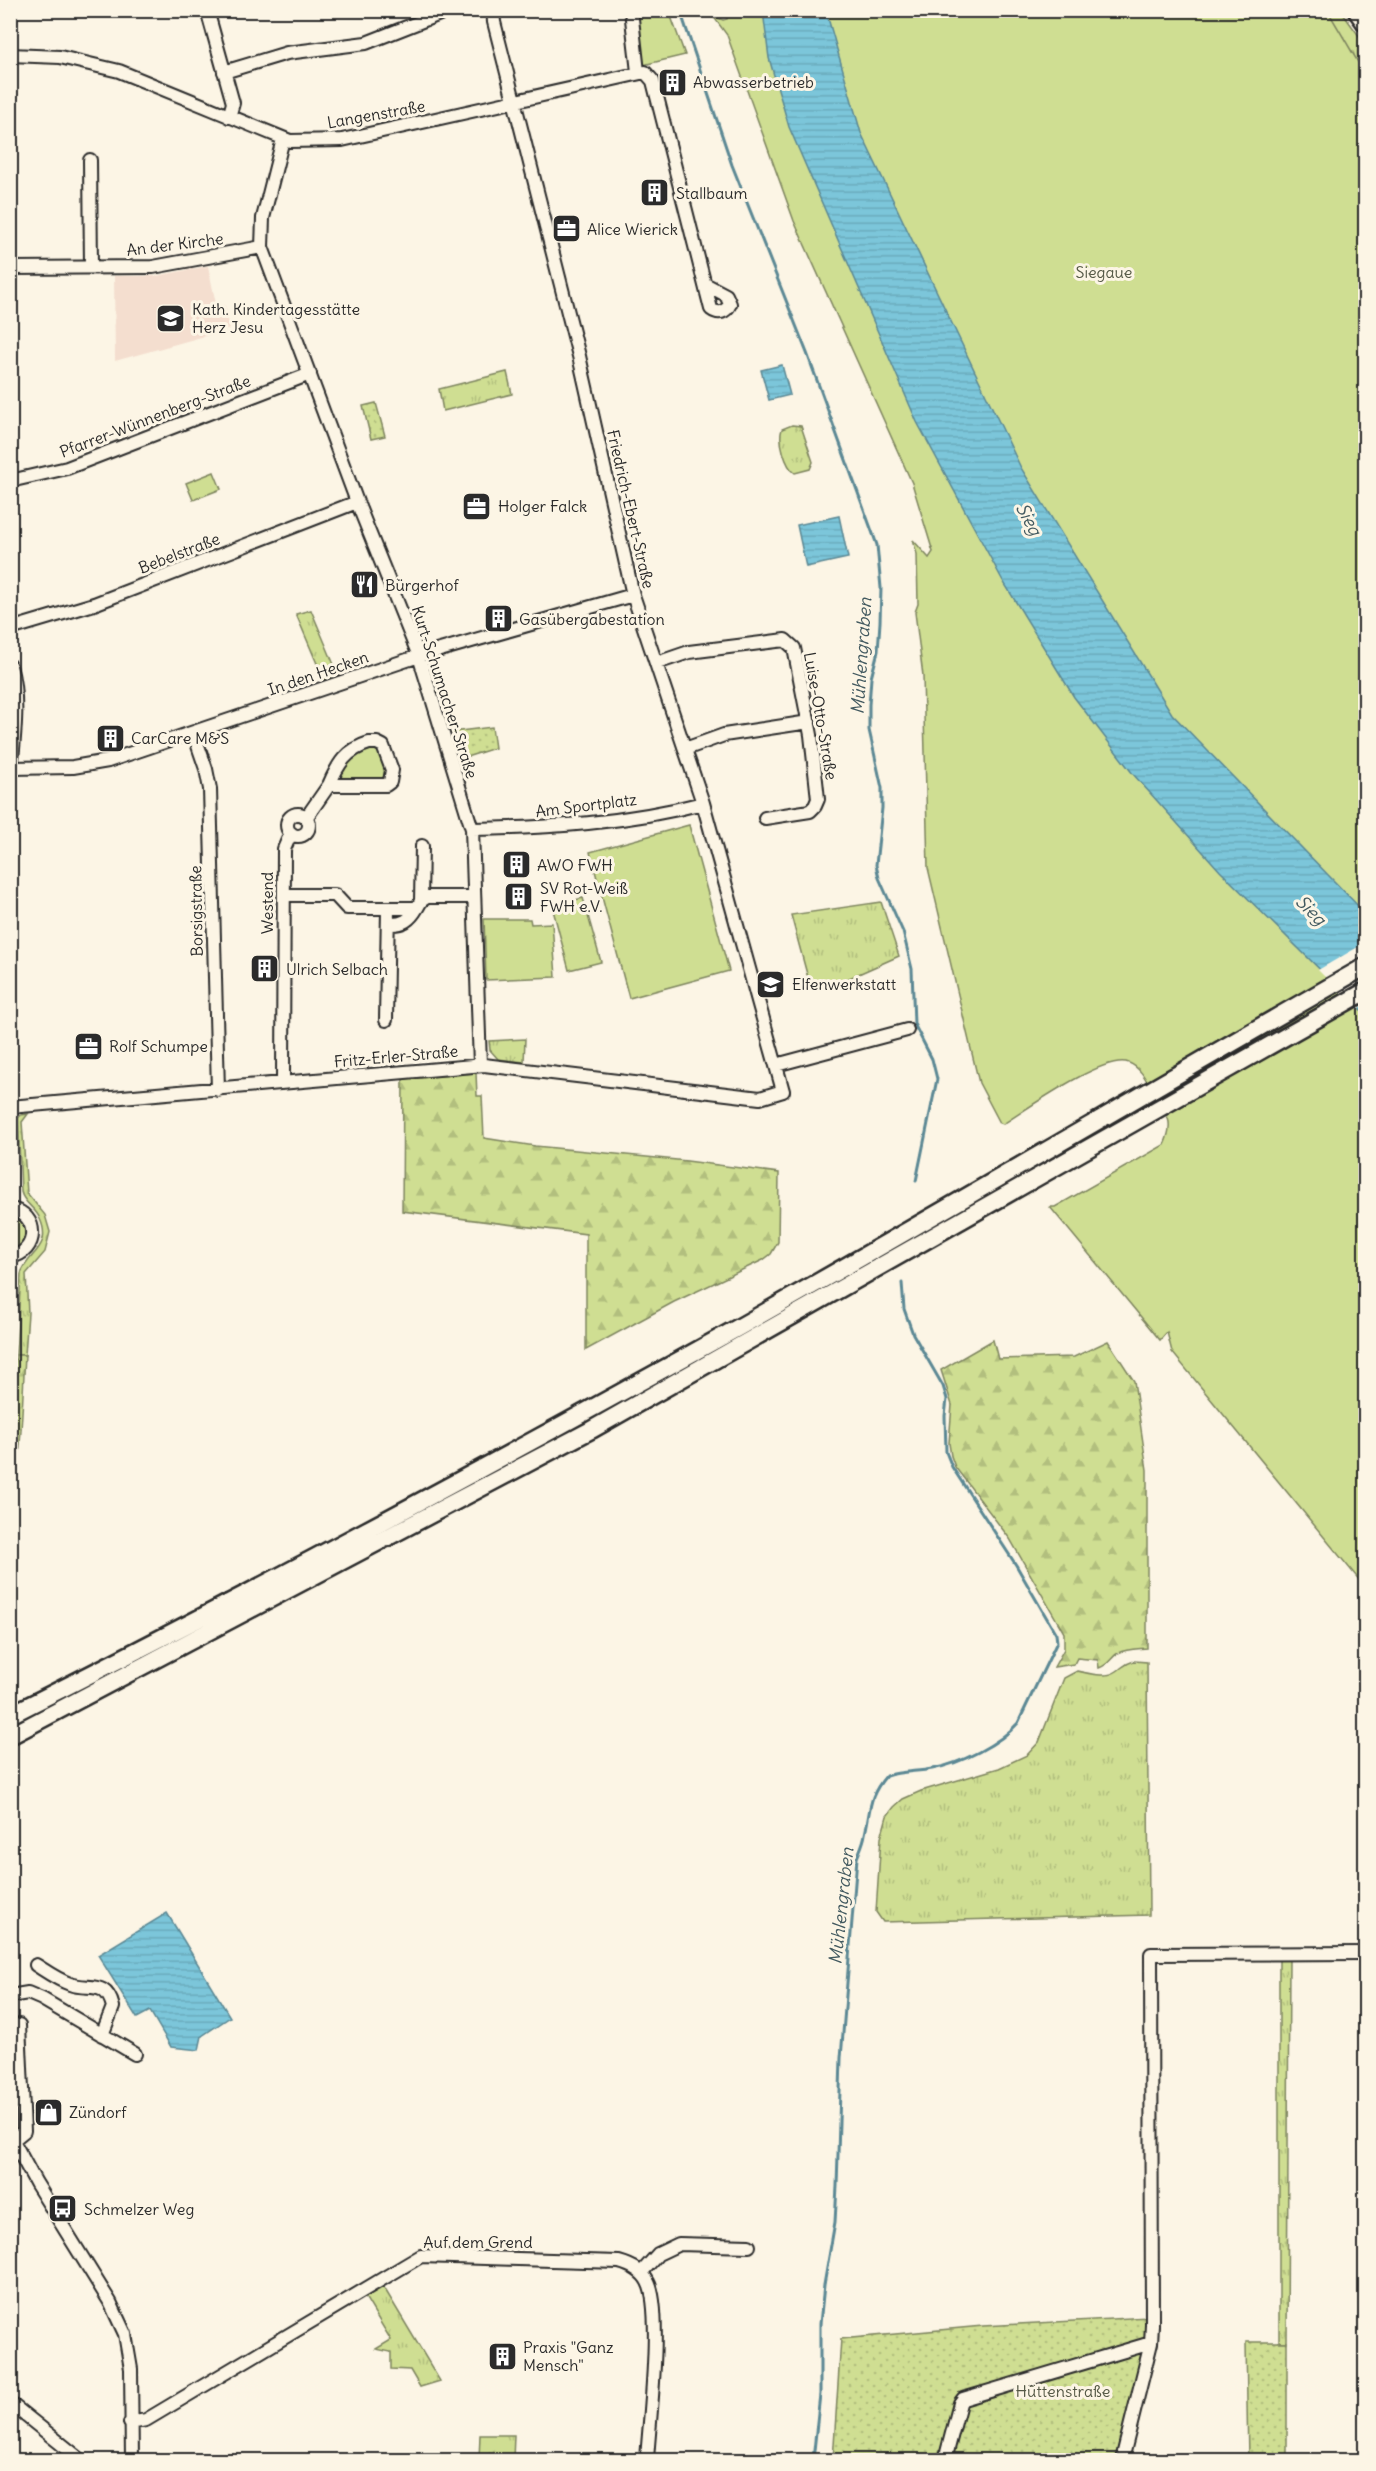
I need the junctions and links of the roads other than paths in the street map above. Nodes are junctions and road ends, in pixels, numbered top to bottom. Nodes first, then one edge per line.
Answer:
1 (207, 10) edge
2 (493, 10) edge
3 (631, 10) edge
4 (1356, 10) edge
5 (446, 11) edge
6 (1365, 24) edge
7 (10, 55) edge
8 (224, 72) junction
9 (643, 73) junction
10 (515, 101) junction
11 (229, 117) junction
12 (283, 139) junction
13 (90, 160) dead end
14 (262, 247) junction
15 (91, 267) junction
16 (10, 268) edge
17 (705, 284) dead end
18 (310, 375) junction
19 (10, 481) edge
20 (357, 501) junction
21 (633, 595) junction
22 (10, 629) edge
23 (419, 656) junction
24 (657, 663) junction
25 (10, 666) edge
26 (809, 722) junction
27 (194, 734) junction
28 (685, 749) junction
29 (11, 768) edge
30 (10, 784) edge
31 (328, 785) junction
32 (703, 802) junction
33 (765, 818) dead end
34 (472, 829) junction
35 (422, 846) dead end
36 (284, 895) junction
37 (474, 897) junction
38 (419, 904) junction
39 (388, 909) junction
40 (389, 924) junction
41 (1365, 966) edge
42 (1365, 992) edge
43 (386, 1020) dead end
44 (907, 1030) dead end
45 (480, 1065) junction
46 (776, 1065) junction
47 (283, 1082) junction
48 (218, 1090) junction
49 (783, 1091) joint
50 (10, 1107) edge
51 (10, 1209) edge
52 (10, 1257) edge
53 (10, 1715) edge
54 (10, 1736) edge
55 (1365, 1953) edge
56 (36, 1965) dead end
57 (10, 1996) edge
58 (19, 2025) dead end
59 (102, 2035) junction
60 (135, 2054) dead end
61 (12, 2138) edge
62 (749, 2246) dead end
63 (641, 2273) junction
64 (1150, 2343) junction
65 (10, 2403) edge
66 (130, 2423) junction
67 (75, 2459) edge
68 (132, 2460) edge
69 (646, 2460) edge
70 (945, 2460) edge
71 (1122, 2460) edge

1 - 8 street
2 - 10 street, Friedrich-Ebert-Straße
3 - 9 street
4 - 6 highway
5 - 8 street
7 - 11 street, Langenstraße
8 - 11 street
9 - 10 street, Langenstraße
9 - 17 street
10 - 12 street, Langenstraße
10 - 21 street, Friedrich-Ebert-Straße
11 - 12 street, Langenstraße
12 - 14 street, Kurt-Schumacher-Straße
13 - 15 street
14 - 15 street, An der Kirche
14 - 18 street, Kurt-Schumacher-Straße
15 - 16 street, An der Kirche
18 - 19 street, Pfarrer-Wünnenberg-Straße
18 - 20 street, Kurt-Schumacher-Straße
20 - 22 street, Bebelstraße
20 - 23 street, Kurt-Schumacher-Straße
21 - 23 street, In den Hecken
21 - 24 street, Friedrich-Ebert-Straße
23 - 27 street, In den Hecken
23 - 34 street, Kurt-Schumacher-Straße
24 - 26 street, Luise-Otto-Straße
24 - 28 street, Friedrich-Ebert-Straße
25 - 29 street
26 - 28 street
26 - 33 street, Luise-Otto-Straße
27 - 29 street, In den Hecken
27 - 48 street, Borsigstraße
28 - 32 street, Friedrich-Ebert-Straße
29 - 30 street
31 - 31 street
31 - 36 street, Westend
32 - 34 street, Am Sportplatz
32 - 46 street, Friedrich-Ebert-Straße
34 - 37 street, Kurt-Schumacher-Straße
35 - 38 street
36 - 39 street
36 - 47 street, Westend
37 - 38 street
37 - 45 street, Kurt-Schumacher-Straße
38 - 39 street
38 - 40 street
39 - 40 street
40 - 43 street
41 - 53 highway
42 - 54 highway
44 - 46 street
45 - 47 street, Fritz-Erler-Straße
45 - 49 street, Fritz-Erler-Straße
46 - 49 street, Friedrich-Ebert-Straße
47 - 48 street, Fritz-Erler-Straße
48 - 50 street, Fritz-Erler-Straße
51 - 52 street
55 - 64 street
56 - 59 street
57 - 59 street
58 - 61 street
59 - 60 street
61 - 66 street
62 - 63 street
63 - 66 street, Auf dem Grend
63 - 69 street
64 - 70 street
64 - 71 street
65 - 67 street
66 - 68 street

